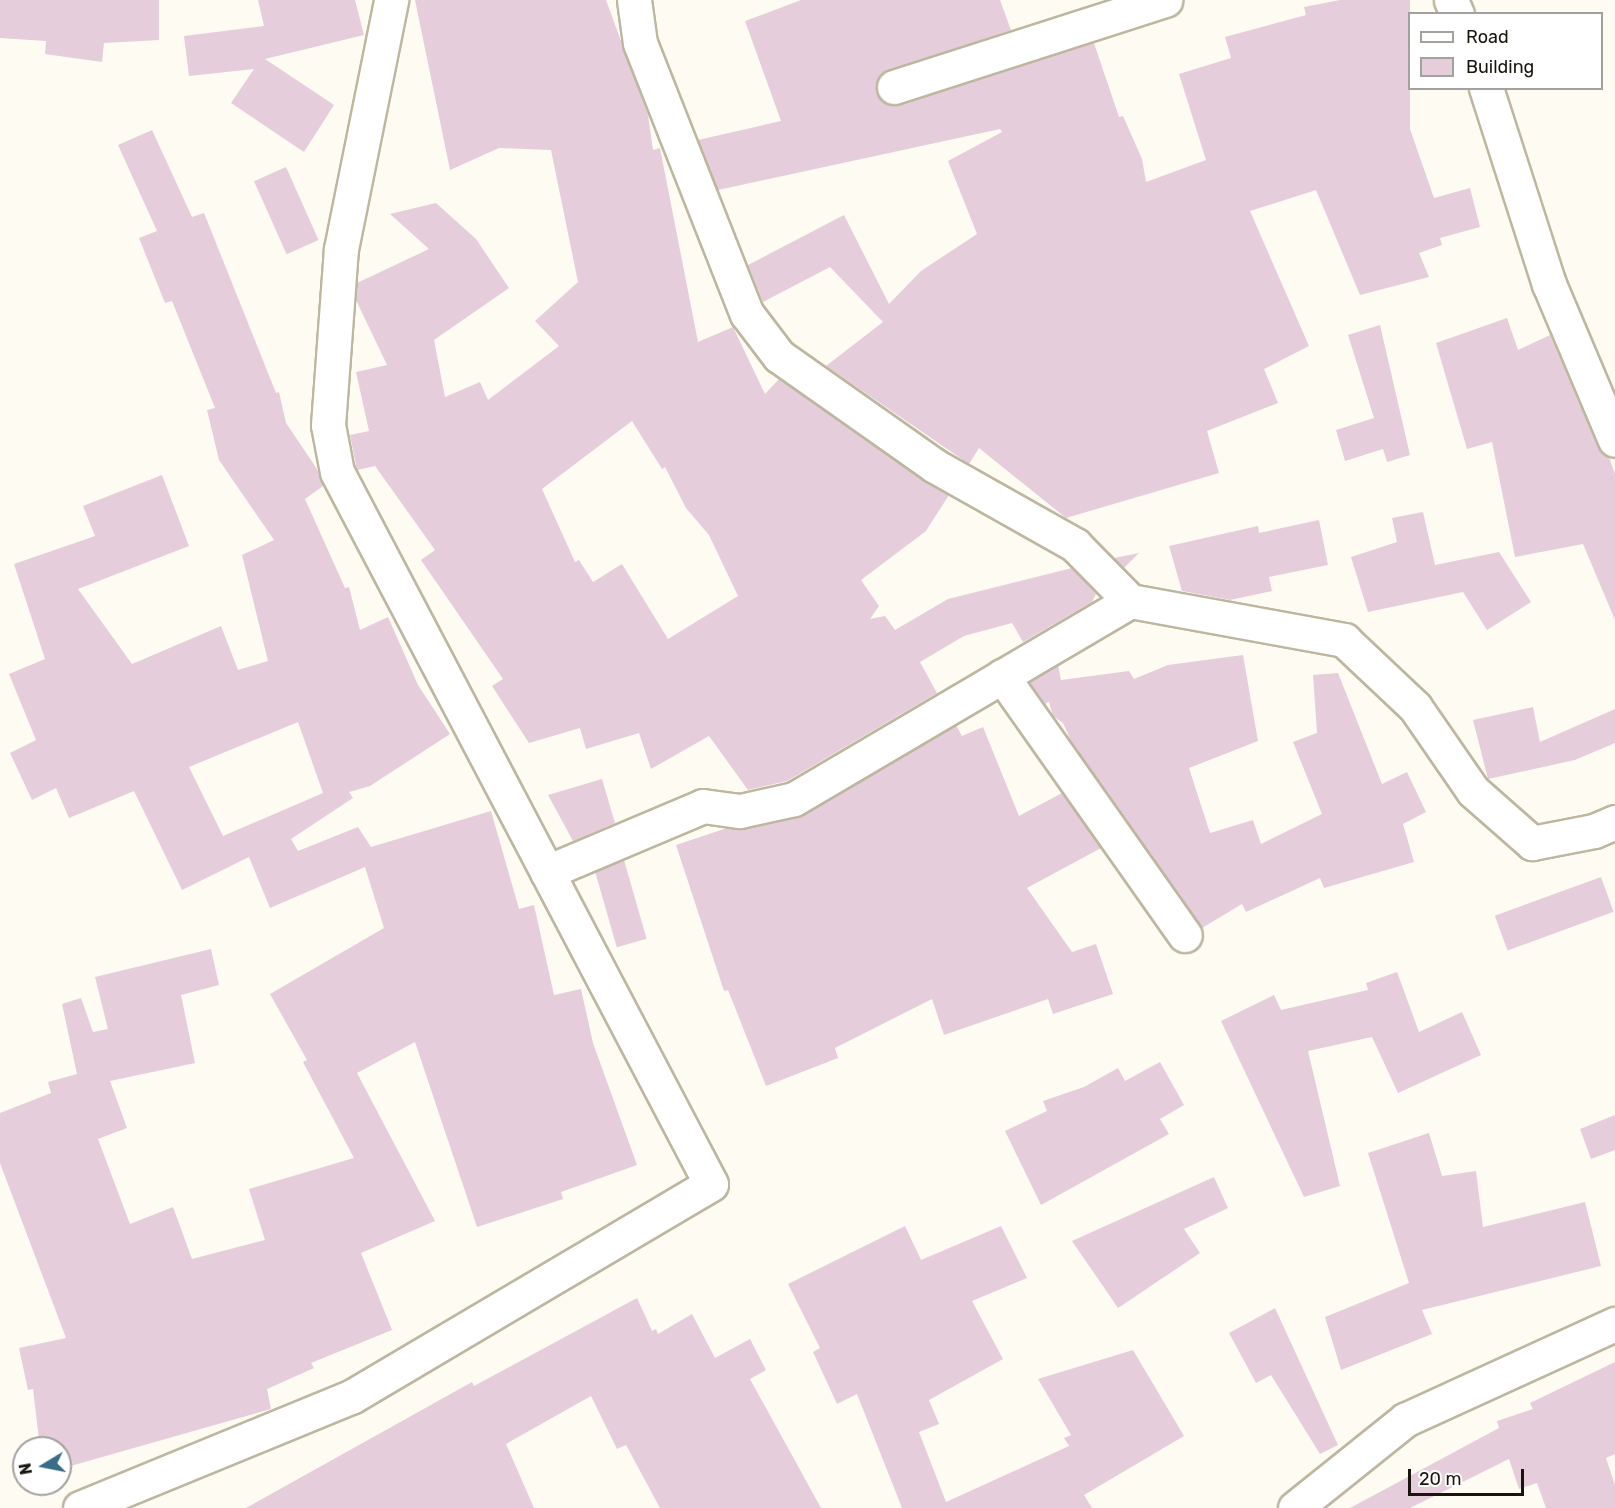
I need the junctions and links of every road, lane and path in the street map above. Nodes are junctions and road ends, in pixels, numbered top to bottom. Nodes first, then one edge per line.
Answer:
1 (391, 0) edge
2 (634, 0) edge
3 (1165, 0) edge
4 (894, 87) dead end
5 (1487, 90) edge
6 (1615, 440) edge
7 (1130, 601) junction
8 (1002, 676) junction
9 (1615, 822) edge
10 (547, 872) junction
11 (1185, 935) dead end
12 (1615, 1324) edge
13 (80, 1508) edge
14 (1295, 1508) edge

1 - 10 street
2 - 7 street
3 - 4 street
5 - 6 street
7 - 8 street
7 - 9 street
8 - 10 street
8 - 11 street
10 - 13 street
12 - 14 street

